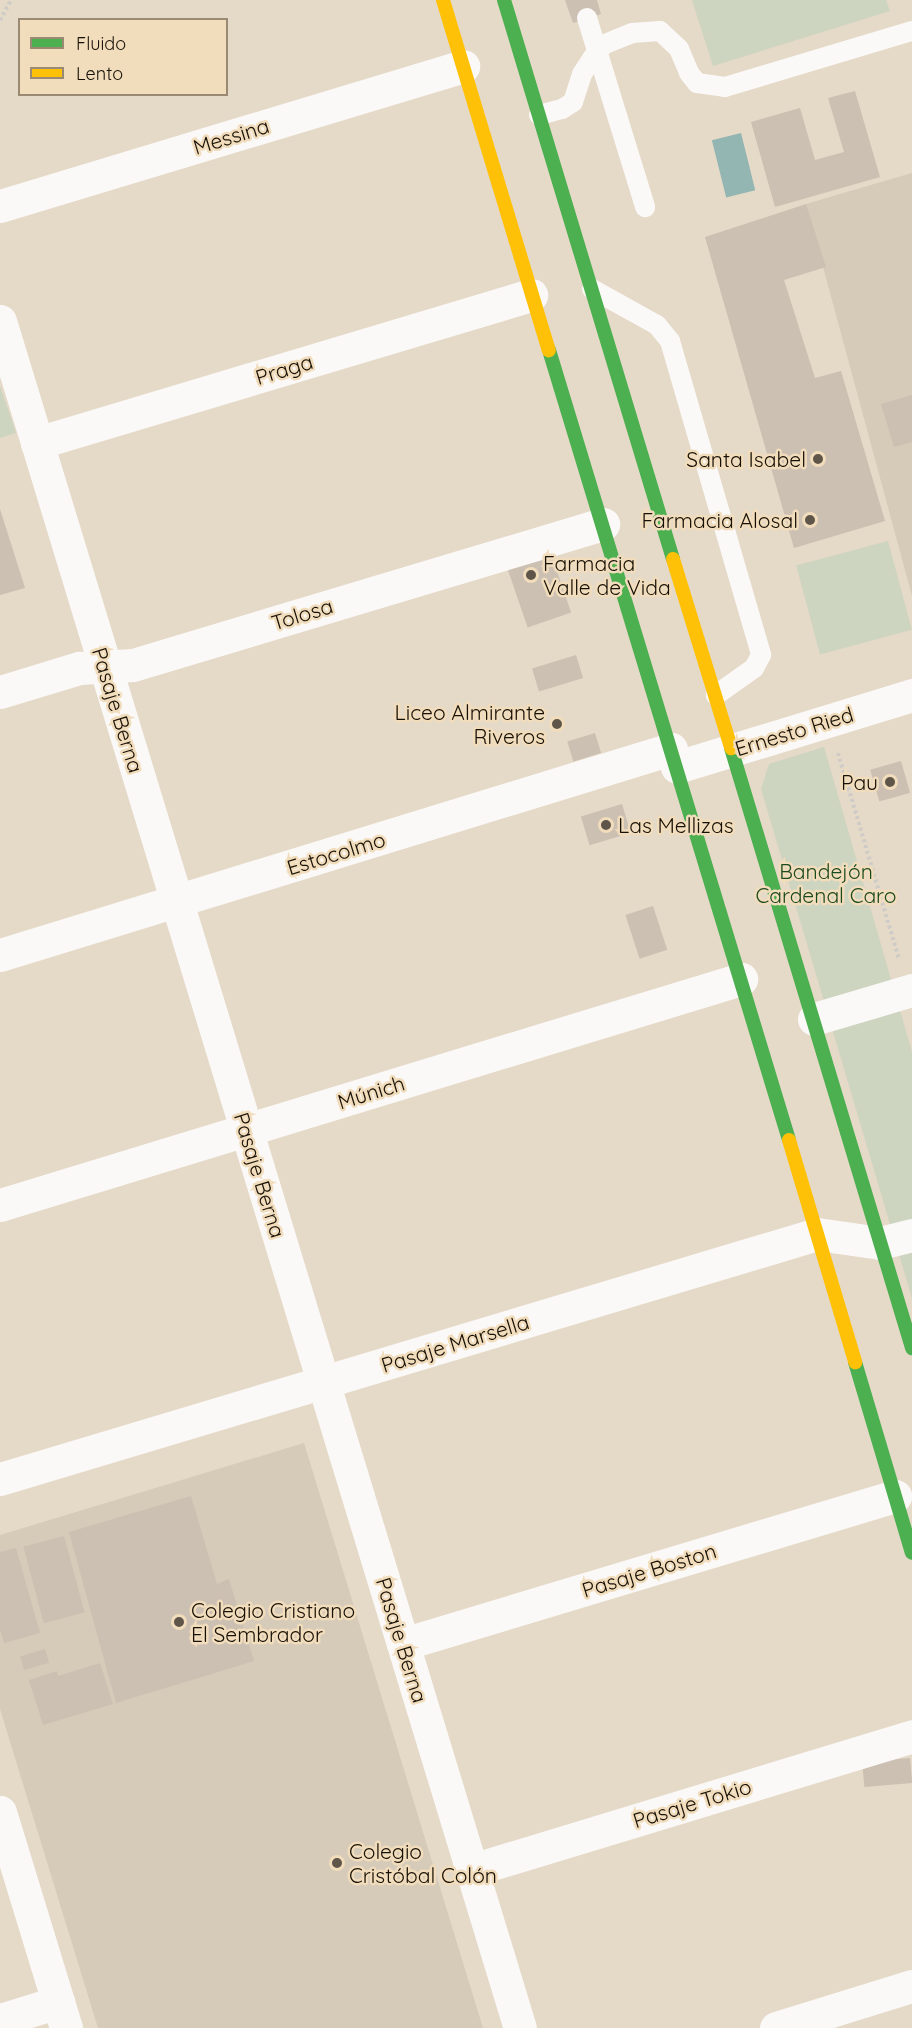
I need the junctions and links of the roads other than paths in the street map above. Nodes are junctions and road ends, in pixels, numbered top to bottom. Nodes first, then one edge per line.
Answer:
1 (443, 0) edge
2 (504, 0) edge
3 (587, 18) dead end
4 (912, 31) edge
5 (597, 51) junction
6 (463, 66) junction
7 (539, 115) junction
8 (0, 206) edge
9 (645, 207) dead end
10 (592, 289) junction
11 (531, 295) junction
12 (0, 321) edge
13 (37, 443) junction
14 (603, 524) junction
15 (105, 666) junction
16 (0, 692) edge
17 (716, 695) junction
18 (912, 696) edge
19 (732, 750) junction
20 (674, 758) junction
21 (177, 901) junction
22 (0, 955) edge
23 (741, 978) junction
24 (910, 991) edge
25 (814, 1019) junction
26 (246, 1130) junction
27 (0, 1205) edge
28 (817, 1234) junction
29 (912, 1235) edge
30 (880, 1243) junction
31 (912, 1348) edge
32 (323, 1383) junction
33 (0, 1479) edge
34 (895, 1496) junction
35 (912, 1553) edge
36 (403, 1644) junction
37 (912, 1736) edge
38 (0, 1812) edge
39 (472, 1870) junction
40 (912, 1986) edge
41 (62, 2015) edge
42 (0, 2020) edge
43 (520, 2028) edge
44 (776, 2028) edge

1 - 6 main road
2 - 7 main road
3 - 5 lane
4 - 5 lane
5 - 7 lane
5 - 9 lane
6 - 8 street, Messina
6 - 11 main road
7 - 10 main road
10 - 17 main road
10 - 17 lane
11 - 13 street, Praga
11 - 14 main road
12 - 13 street, Pasaje Berna
13 - 15 street, Pasaje Berna
14 - 15 street, Tolosa
14 - 20 main road
15 - 16 street, Tolosa
15 - 21 street, Pasaje Berna
17 - 19 main road
18 - 19 street, Ernesto Ried
19 - 20 street, Ernesto Ried
19 - 25 main road
20 - 21 street, Estocolmo
20 - 23 main road
21 - 22 street, Estocolmo
21 - 26 street, Pasaje Berna
23 - 26 street, Múnich
23 - 28 main road
24 - 25 street
25 - 30 main road
26 - 27 street, Múnich
26 - 32 street, Pasaje Berna
28 - 30 street, Pasaje Marsella
28 - 32 street, Pasaje Marsella
28 - 34 main road
29 - 30 street, Pasaje Marsella
30 - 31 main road
32 - 33 street, Pasaje Marsella
32 - 36 street, Pasaje Berna
34 - 35 main road
34 - 36 street, Pasaje Boston
36 - 39 street, Pasaje Berna
37 - 39 street, Pasaje Tokio
38 - 41 street
39 - 43 street, Pasaje Berna
40 - 44 street
41 - 42 street

